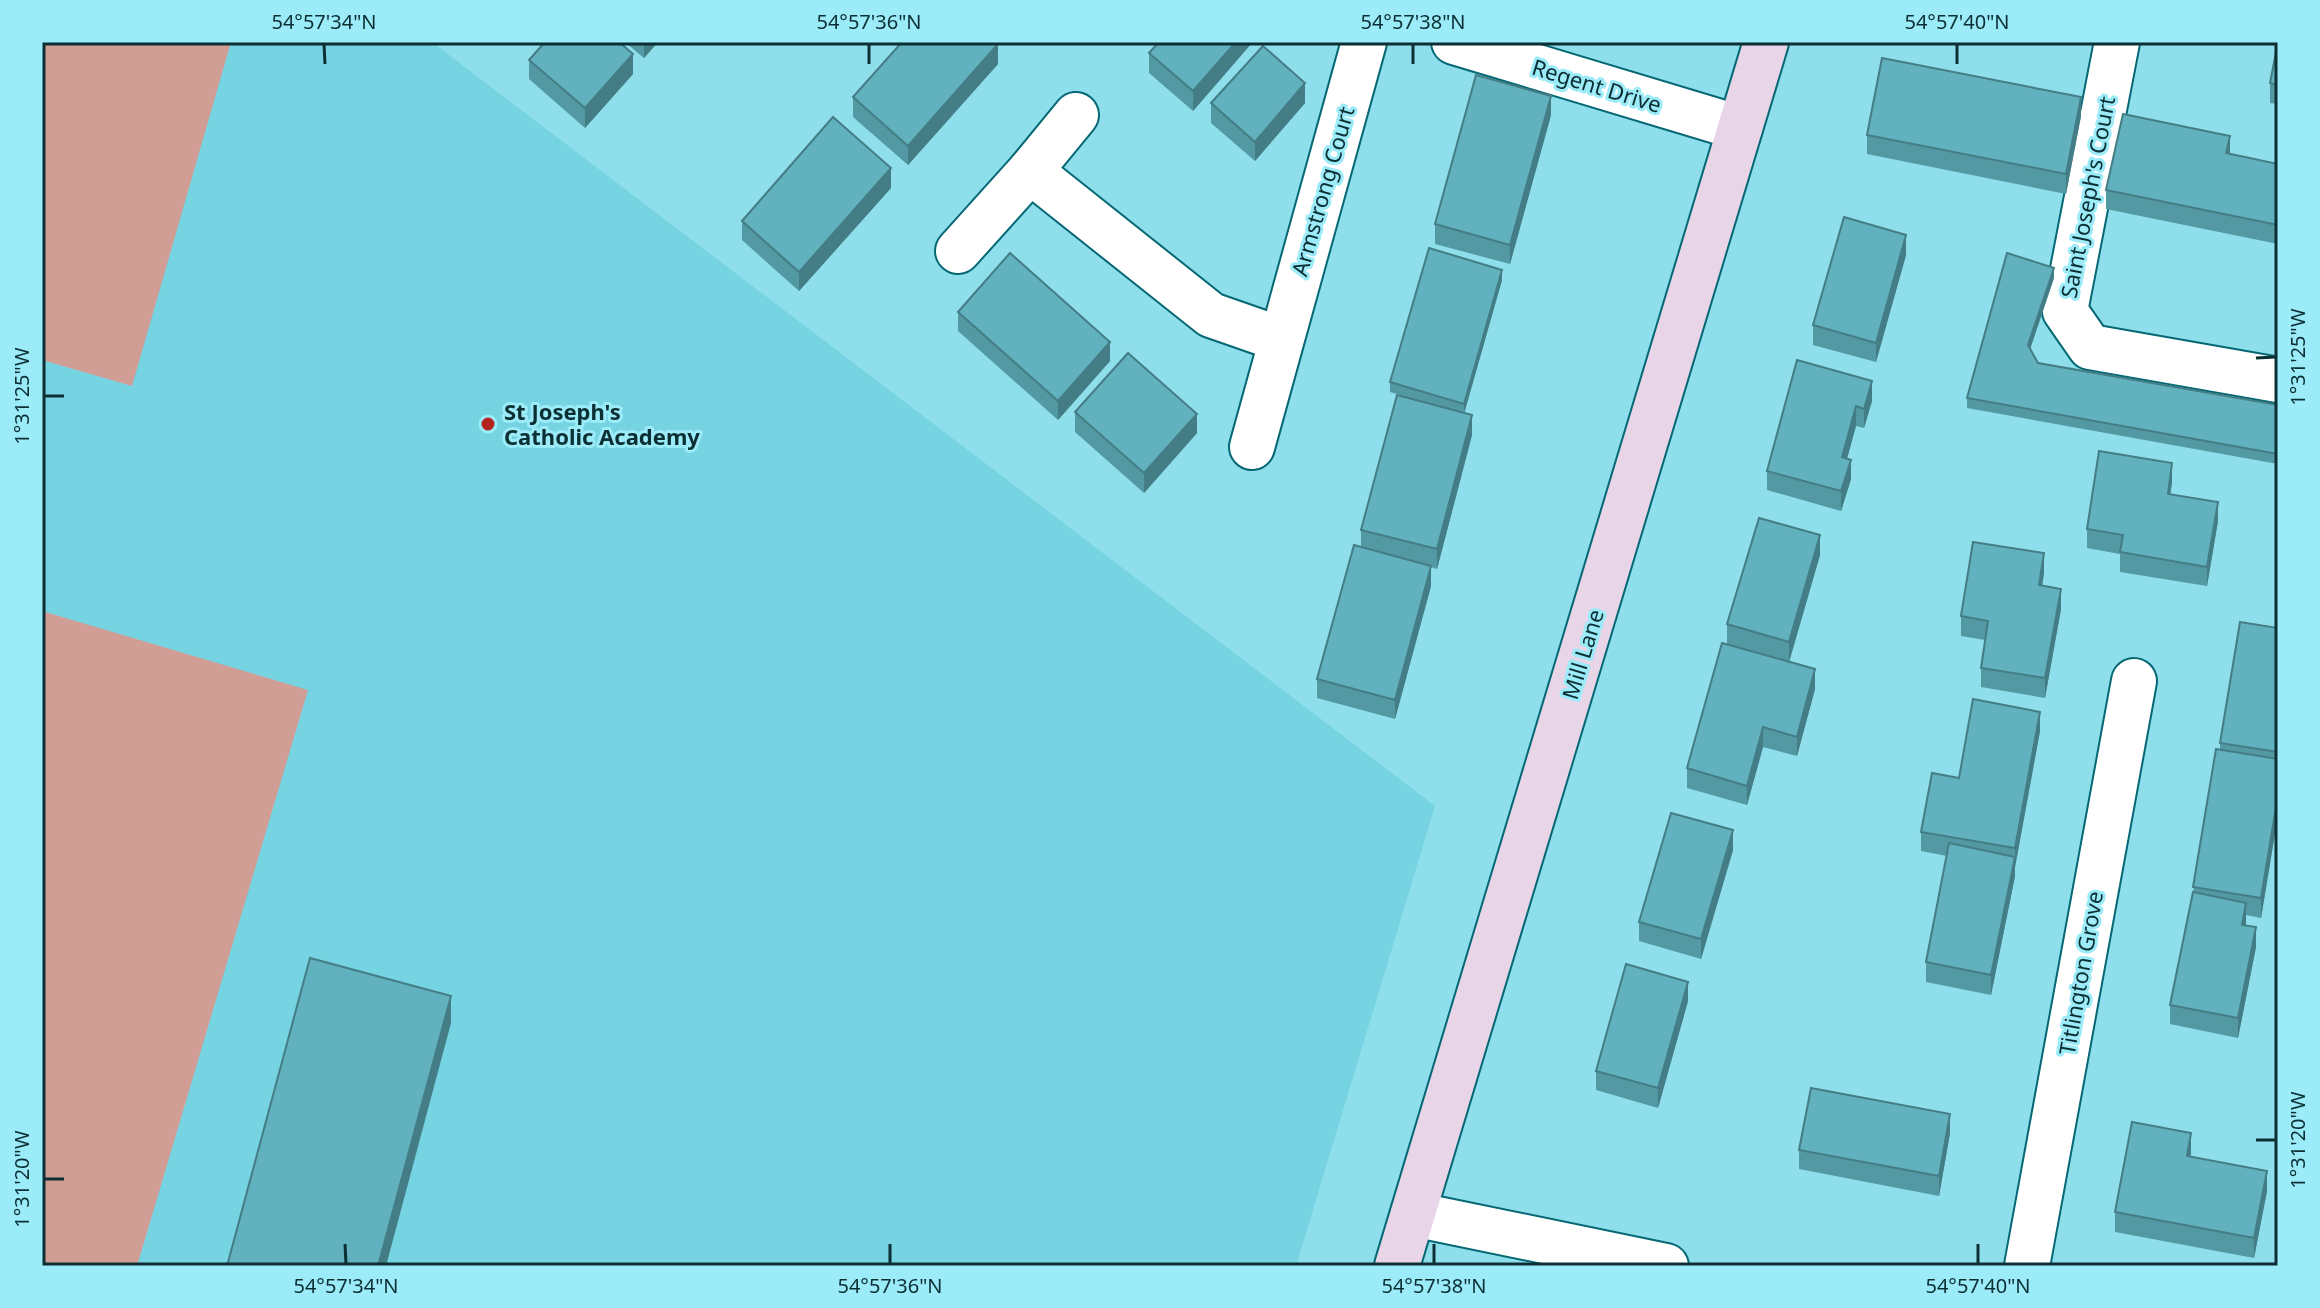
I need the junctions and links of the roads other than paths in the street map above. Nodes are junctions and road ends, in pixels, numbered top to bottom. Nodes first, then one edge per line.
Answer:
1 (1364, 42) edge
2 (1454, 42) edge
3 (1766, 42) edge
4 (2117, 42) edge
5 (1076, 115) dead end
6 (1740, 128) junction
7 (1030, 171) junction
8 (958, 251) dead end
9 (1280, 339) junction
10 (2278, 380) edge
11 (1252, 447) dead end
12 (2134, 681) dead end
13 (1413, 1214) junction
14 (1397, 1266) edge
15 (1666, 1266) edge
16 (2027, 1266) edge

1 - 9 street, Armstrong Court
2 - 6 street, Regent Drive
3 - 6 main road, Mill Lane
4 - 10 street, Saint Joseph's Court
5 - 7 street
6 - 13 main road, Mill Lane
7 - 8 street
7 - 9 street
9 - 11 street, Armstrong Court
12 - 16 street, Titlington Grove
13 - 14 main road, Mill Lane
13 - 15 street

